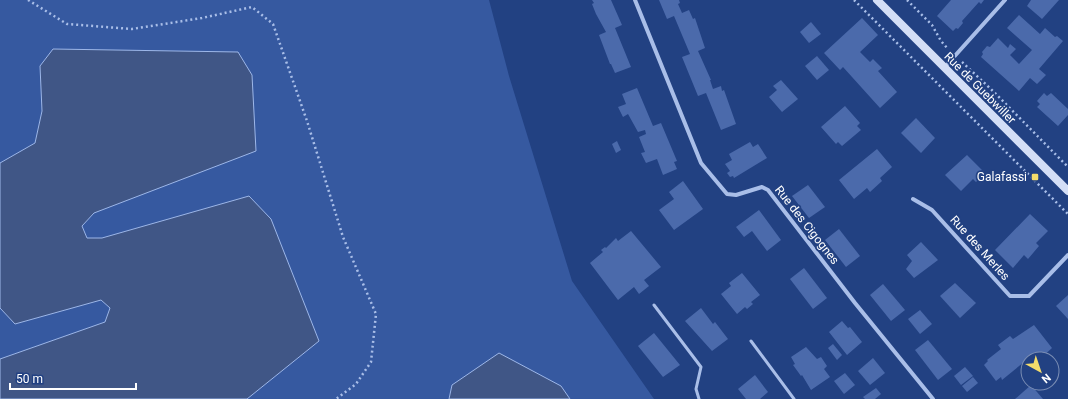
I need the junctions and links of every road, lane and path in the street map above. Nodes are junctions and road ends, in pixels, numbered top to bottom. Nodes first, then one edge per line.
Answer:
1 (28, 0) edge
2 (634, 0) edge
3 (854, 0) edge
4 (877, 0) edge
5 (907, 0) edge
6 (1005, 0) edge
7 (955, 56) junction
8 (944, 69) junction
9 (1068, 167) edge
10 (1068, 191) edge
11 (913, 199) dead end
12 (1068, 214) edge
13 (1068, 255) edge
14 (654, 305) dead end
15 (751, 341) dead end
16 (336, 399) edge
17 (699, 399) edge
18 (794, 399) edge
19 (933, 399) edge

1 - 16 path
2 - 19 street, Rue des Cigognes
3 - 12 path
4 - 8 main road, Rue de Guebwiller
5 - 7 path
6 - 7 street
7 - 8 street
7 - 9 path
8 - 10 main road, Rue de Guebwiller
11 - 13 street, Rue des Merles
14 - 17 lane
15 - 18 lane

